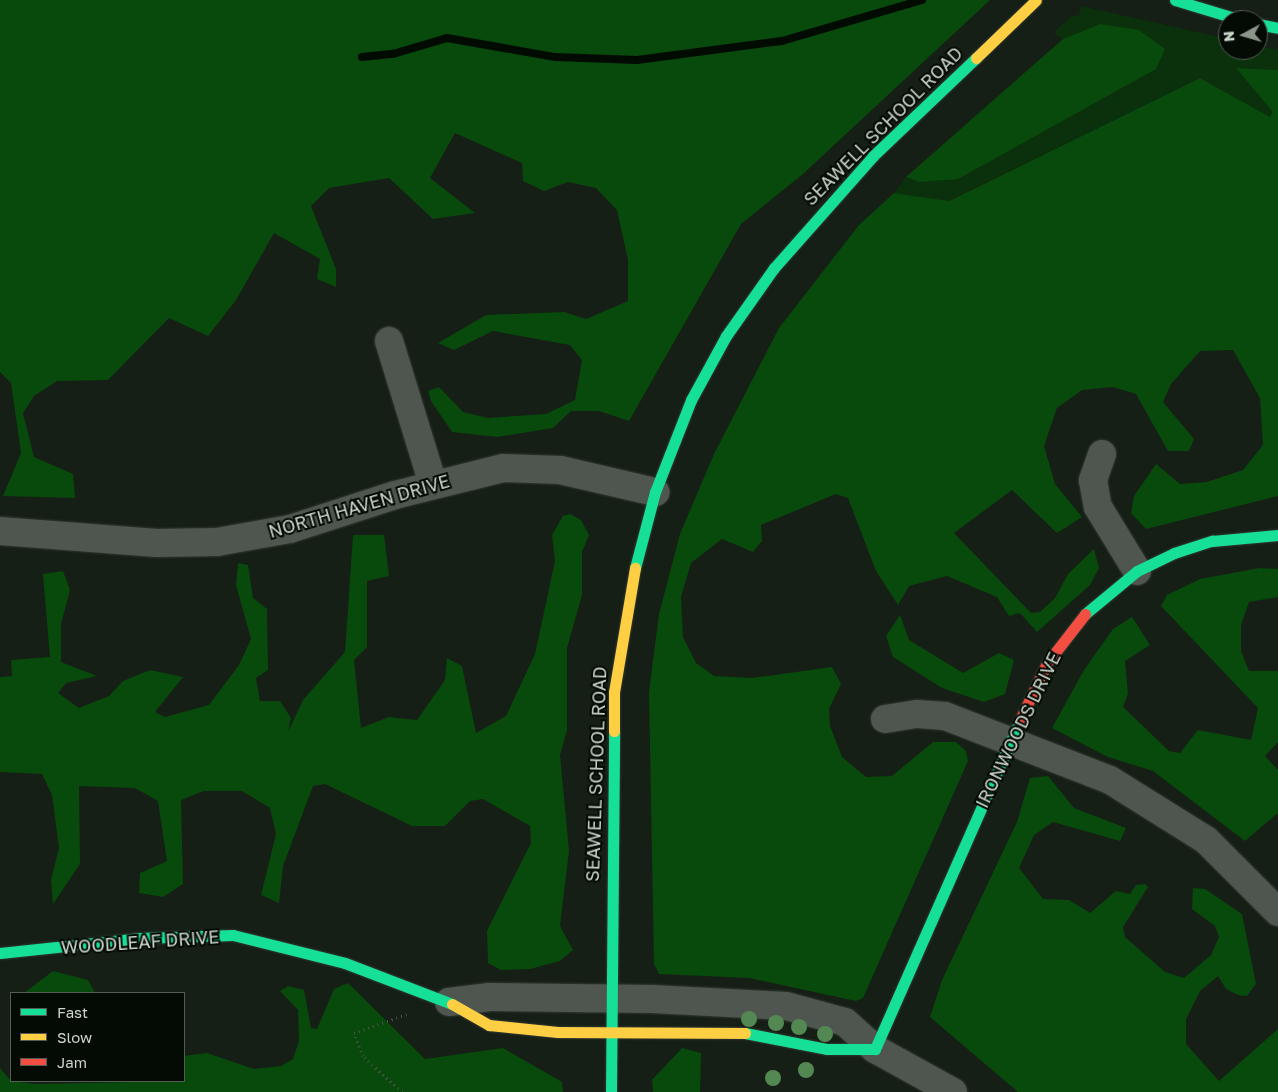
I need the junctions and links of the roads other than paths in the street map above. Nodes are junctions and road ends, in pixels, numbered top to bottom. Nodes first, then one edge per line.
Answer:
1 (1036, 0) edge
2 (1175, 0) edge
3 (1218, 13) edge
4 (389, 341) dead end
5 (1102, 454) dead end
6 (433, 484) junction
7 (655, 492) junction
8 (0, 531) edge
9 (1278, 536) edge
10 (1137, 571) junction
11 (884, 719) dead end
12 (1010, 740) junction
13 (1278, 912) edge
14 (0, 953) edge
15 (610, 999) junction
16 (450, 1002) junction
17 (611, 1031) junction
18 (875, 1049) junction
19 (611, 1092) edge
20 (953, 1092) edge

1 - 7 street, SEAWELL SCHOOL ROAD
2 - 3 street
4 - 6 street
5 - 10 street
6 - 7 street, NORTH HAVEN DRIVE
6 - 8 street, NORTH HAVEN DRIVE
7 - 15 street, SEAWELL SCHOOL ROAD
9 - 10 street, IRONWOODS DRIVE
10 - 12 street, IRONWOODS DRIVE
11 - 12 street
12 - 13 street
12 - 18 street, IRONWOODS DRIVE
14 - 16 street, WOODLEAF DRIVE
15 - 16 street, WOODLEAF DRIVE
15 - 17 street, SEAWELL SCHOOL ROAD
15 - 18 street
16 - 17 street, WOODLEAF DRIVE
17 - 18 street
17 - 19 street, SEAWELL SCHOOL ROAD
18 - 20 street

